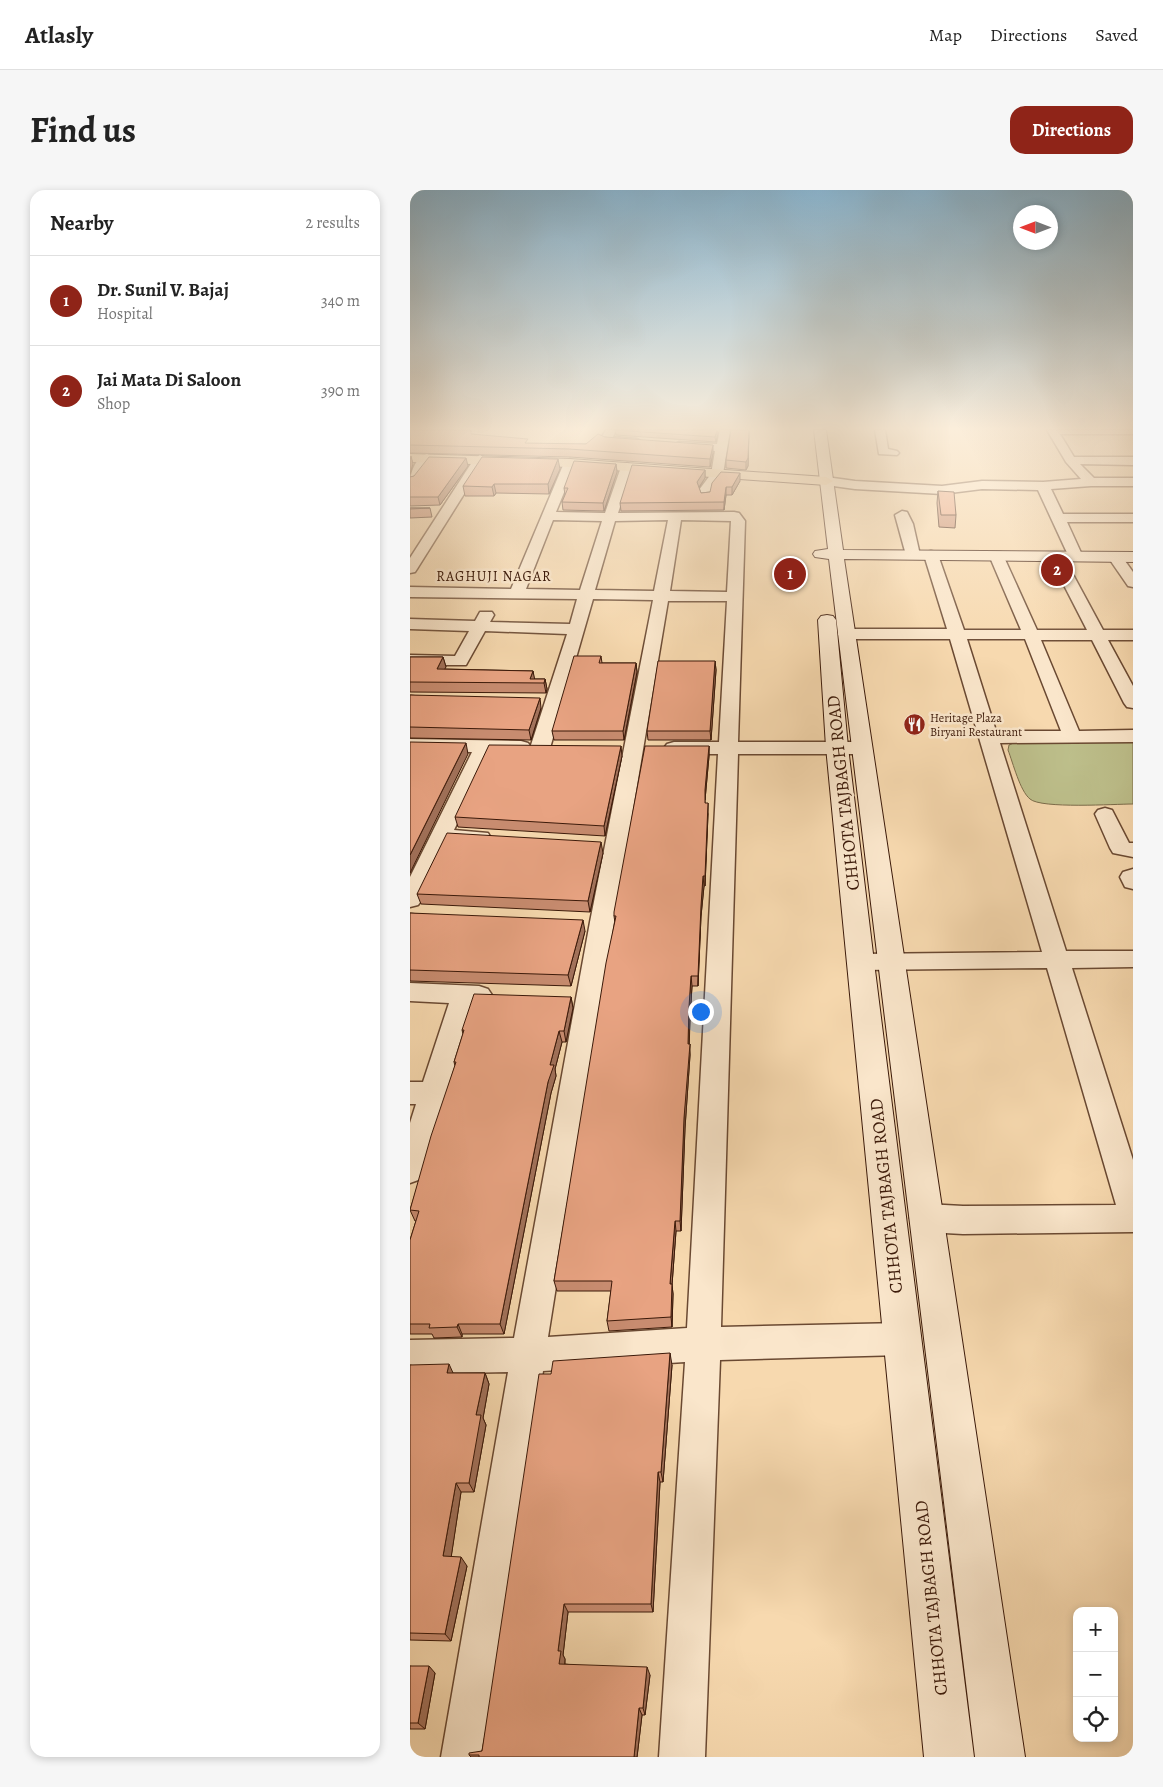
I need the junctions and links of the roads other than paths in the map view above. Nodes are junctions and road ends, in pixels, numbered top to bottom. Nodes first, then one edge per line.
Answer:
1 (451, 503) edge
2 (554, 503) edge
3 (615, 503) edge
4 (821, 503) edge
5 (1052, 503) edge
6 (705, 504) joint
7 (430, 511) edge
8 (446, 511) junction
9 (902, 515) dead end
10 (549, 516) junction
11 (675, 516) junction
12 (610, 517) junction
13 (1058, 518) junction
14 (1133, 518) edge
15 (828, 554) junction
16 (922, 555) junction
17 (996, 555) junction
18 (1056, 556) junction
19 (1076, 556) junction
20 (1115, 557) junction
21 (1133, 557) edge
22 (410, 569) edge
23 (822, 571) dead end
24 (1133, 583) edge
25 (410, 592) edge
26 (497, 594) junction
27 (516, 594) junction
28 (588, 595) junction
29 (661, 596) junction
30 (734, 596) junction
31 (826, 607) dead end
32 (410, 624) edge
33 (480, 627) junction
34 (576, 629) junction
35 (837, 634) junction
36 (957, 634) junction
37 (1031, 634) junction
38 (1098, 634) junction
39 (1133, 634) edge
40 (410, 660) edge
41 (536, 701) edge
42 (555, 702) junction
43 (1133, 703) edge
44 (1072, 736) junction
45 (1133, 736) edge
46 (989, 737) junction
47 (410, 745) edge
48 (484, 746) junction
49 (837, 747) junction
50 (625, 748) junction
51 (861, 748) junction
52 (727, 749) junction
53 (1104, 814) dead end
54 (441, 835) junction
55 (500, 839) edge
56 (593, 844) edge
57 (617, 845) junction
58 (1133, 850) edge
59 (1133, 876) edge
60 (1133, 882) edge
61 (410, 900) edge
62 (1056, 959) junction
63 (1133, 959) edge
64 (875, 962) junction
65 (410, 992) edge
66 (464, 995) junction
67 (502, 995) edge
68 (422, 1093) edge
69 (410, 1170) edge
70 (1133, 1209) edge
71 (926, 1218) junction
72 (1133, 1218) edge
73 (902, 1339) junction
74 (703, 1344) junction
75 (528, 1355) junction
76 (410, 1357) edge
77 (464, 1757) edge
78 (682, 1757) edge
79 (949, 1757) edge
80 (1000, 1757) edge

1 - 8 street
2 - 10 street
3 - 12 street
4 - 15 main road
5 - 13 street
6 - 11 street
6 - 30 street
7 - 8 street
8 - 22 street
9 - 16 street
10 - 12 street
10 - 27 street
11 - 12 street
11 - 29 street
12 - 28 street
13 - 14 street
13 - 19 street
15 - 16 main road
15 - 23 main road
15 - 35 main road, CHHOTA TAJBAGH ROAD
16 - 17 main road
16 - 36 street
17 - 18 main road
17 - 37 street
18 - 19 main road
18 - 38 street
19 - 20 main road
20 - 21 main road
20 - 24 street
25 - 26 street
26 - 27 street
26 - 33 street
27 - 28 street
28 - 29 street
28 - 34 street
29 - 30 street
29 - 50 street
30 - 52 street
31 - 35 main road
32 - 33 street
33 - 34 street
33 - 40 street
34 - 42 street
35 - 36 street
35 - 49 main road, CHHOTA TAJBAGH ROAD
35 - 51 main road
36 - 37 street
36 - 46 street
37 - 38 street
37 - 44 street
38 - 39 street
38 - 43 street
41 - 42 street
42 - 48 street
44 - 45 street
44 - 46 street
46 - 62 street
47 - 48 street
48 - 54 street
49 - 51 street
49 - 52 street
49 - 64 main road, CHHOTA TAJBAGH ROAD
50 - 52 street
50 - 57 street
51 - 64 main road
52 - 74 street
53 - 58 street
54 - 55 street
54 - 61 street
56 - 57 street
57 - 75 street
59 - 60 street
62 - 63 street
62 - 64 street
62 - 70 street
64 - 71 main road
64 - 73 main road, CHHOTA TAJBAGH ROAD
65 - 66 street
66 - 67 street
66 - 68 street
68 - 69 street
71 - 72 street
71 - 80 main road
73 - 74 street
73 - 79 main road, CHHOTA TAJBAGH ROAD
74 - 75 street
74 - 78 street
75 - 76 street
75 - 77 street

